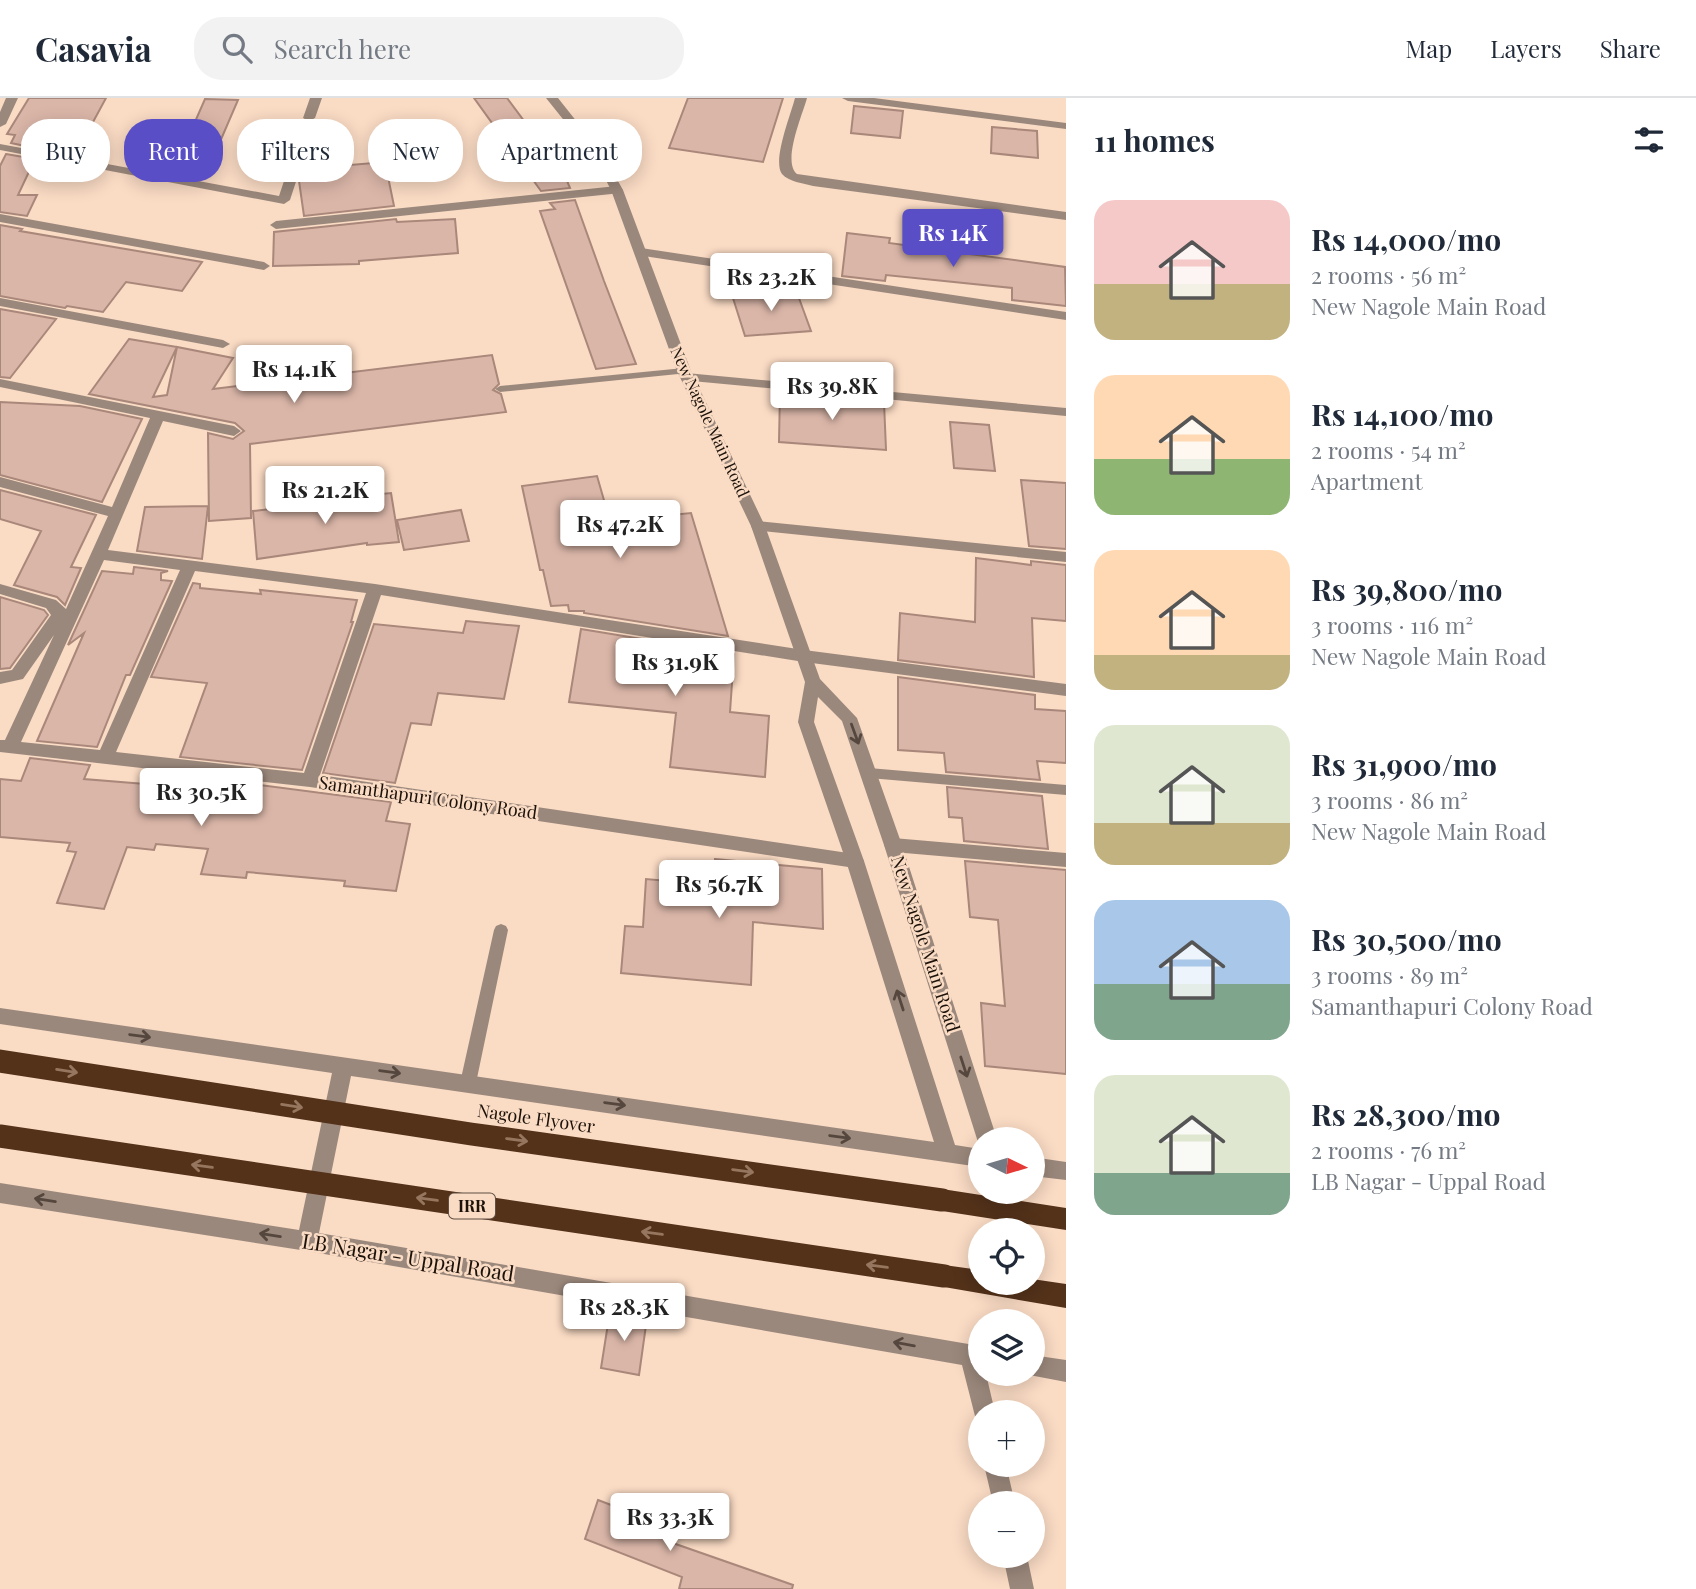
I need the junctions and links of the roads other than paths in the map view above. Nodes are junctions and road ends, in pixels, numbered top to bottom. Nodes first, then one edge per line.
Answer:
1 (12, 98) edge
2 (316, 98) edge
3 (552, 98) edge
4 (801, 98) edge
5 (848, 98) edge
6 (309, 118) dead end
7 (0, 124) edge
8 (1066, 126) edge
9 (0, 147) edge
10 (291, 182) edge
11 (617, 190) junction
12 (1066, 216) edge
13 (0, 218) edge
14 (276, 225) dead end
15 (641, 252) junction
16 (264, 267) dead end
17 (0, 302) edge
18 (1066, 316) edge
19 (223, 344) dead end
20 (685, 374) junction
21 (0, 383) edge
22 (500, 389) dead end
23 (1066, 412) edge
24 (158, 415) junction
25 (234, 431) dead end
26 (0, 482) edge
27 (118, 514) junction
28 (758, 526) junction
29 (99, 554) junction
30 (1066, 557) edge
31 (189, 567) junction
32 (0, 589) edge
33 (375, 589) junction
34 (804, 656) junction
35 (0, 678) edge
36 (813, 682) junction
37 (1066, 690) edge
38 (5, 746) edge
39 (105, 758) junction
40 (869, 773) junction
41 (310, 780) junction
42 (1066, 790) edge
43 (893, 845) junction
44 (1066, 860) edge
45 (855, 861) junction
46 (501, 930) dead end
47 (0, 1016) edge
48 (0, 1061) edge
49 (343, 1066) junction
50 (468, 1083) junction
51 (983, 1127) edge
52 (0, 1136) edge
53 (943, 1146) junction
54 (968, 1154) edge
55 (1045, 1168) edge
56 (1066, 1171) edge
57 (0, 1193) edge
58 (1066, 1219) edge
59 (307, 1241) junction
60 (968, 1279) edge
61 (1045, 1292) edge
62 (1066, 1296) edge
63 (968, 1356) edge
64 (1045, 1368) edge
65 (1066, 1371) edge
66 (1018, 1568) edge
67 (1022, 1589) edge

1 - 7 street
2 - 6 street
3 - 11 street, New Nagole Main Road
4 - 12 street
5 - 8 street
9 - 10 street
11 - 14 street
11 - 15 street, New Nagole Main Road
13 - 16 street
15 - 18 street
15 - 20 street, New Nagole Main Road
17 - 19 street
20 - 22 lane
20 - 23 street
20 - 28 street, New Nagole Main Road
21 - 24 street
24 - 25 street
24 - 27 street
26 - 27 street
27 - 29 street
28 - 30 street
28 - 34 street, New Nagole Main Road
29 - 31 street
29 - 38 street
31 - 33 street
31 - 39 street
32 - 35 street
33 - 34 street
33 - 41 street
34 - 36 street, New Nagole Main Road
34 - 37 street
36 -> 40 street, New Nagole Main Road
36 - 45 street, New Nagole Main Road
38 - 39 street, Samanthapuri Colony Road
39 - 41 street, Samanthapuri Colony Road
40 - 42 lane
40 - 43 street, New Nagole Main Road
41 - 45 street, Samanthapuri Colony Road
43 - 44 street
43 -> 51 street, New Nagole Main Road
53 -> 45 street, New Nagole Main Road
46 - 50 lane
47 -> 49 street
48 -> 58 highway, Nagole Flyover, bridge
49 -> 50 street
49 - 59 street
50 -> 53 street
60 -> 52 highway, IRR, bridge
53 - 54 street
55 - 56 street
59 -> 57 street, LB Nagar - Uppal Road
63 -> 59 street, LB Nagar - Uppal Road
61 - 62 highway
64 - 65 street
66 - 67 street

